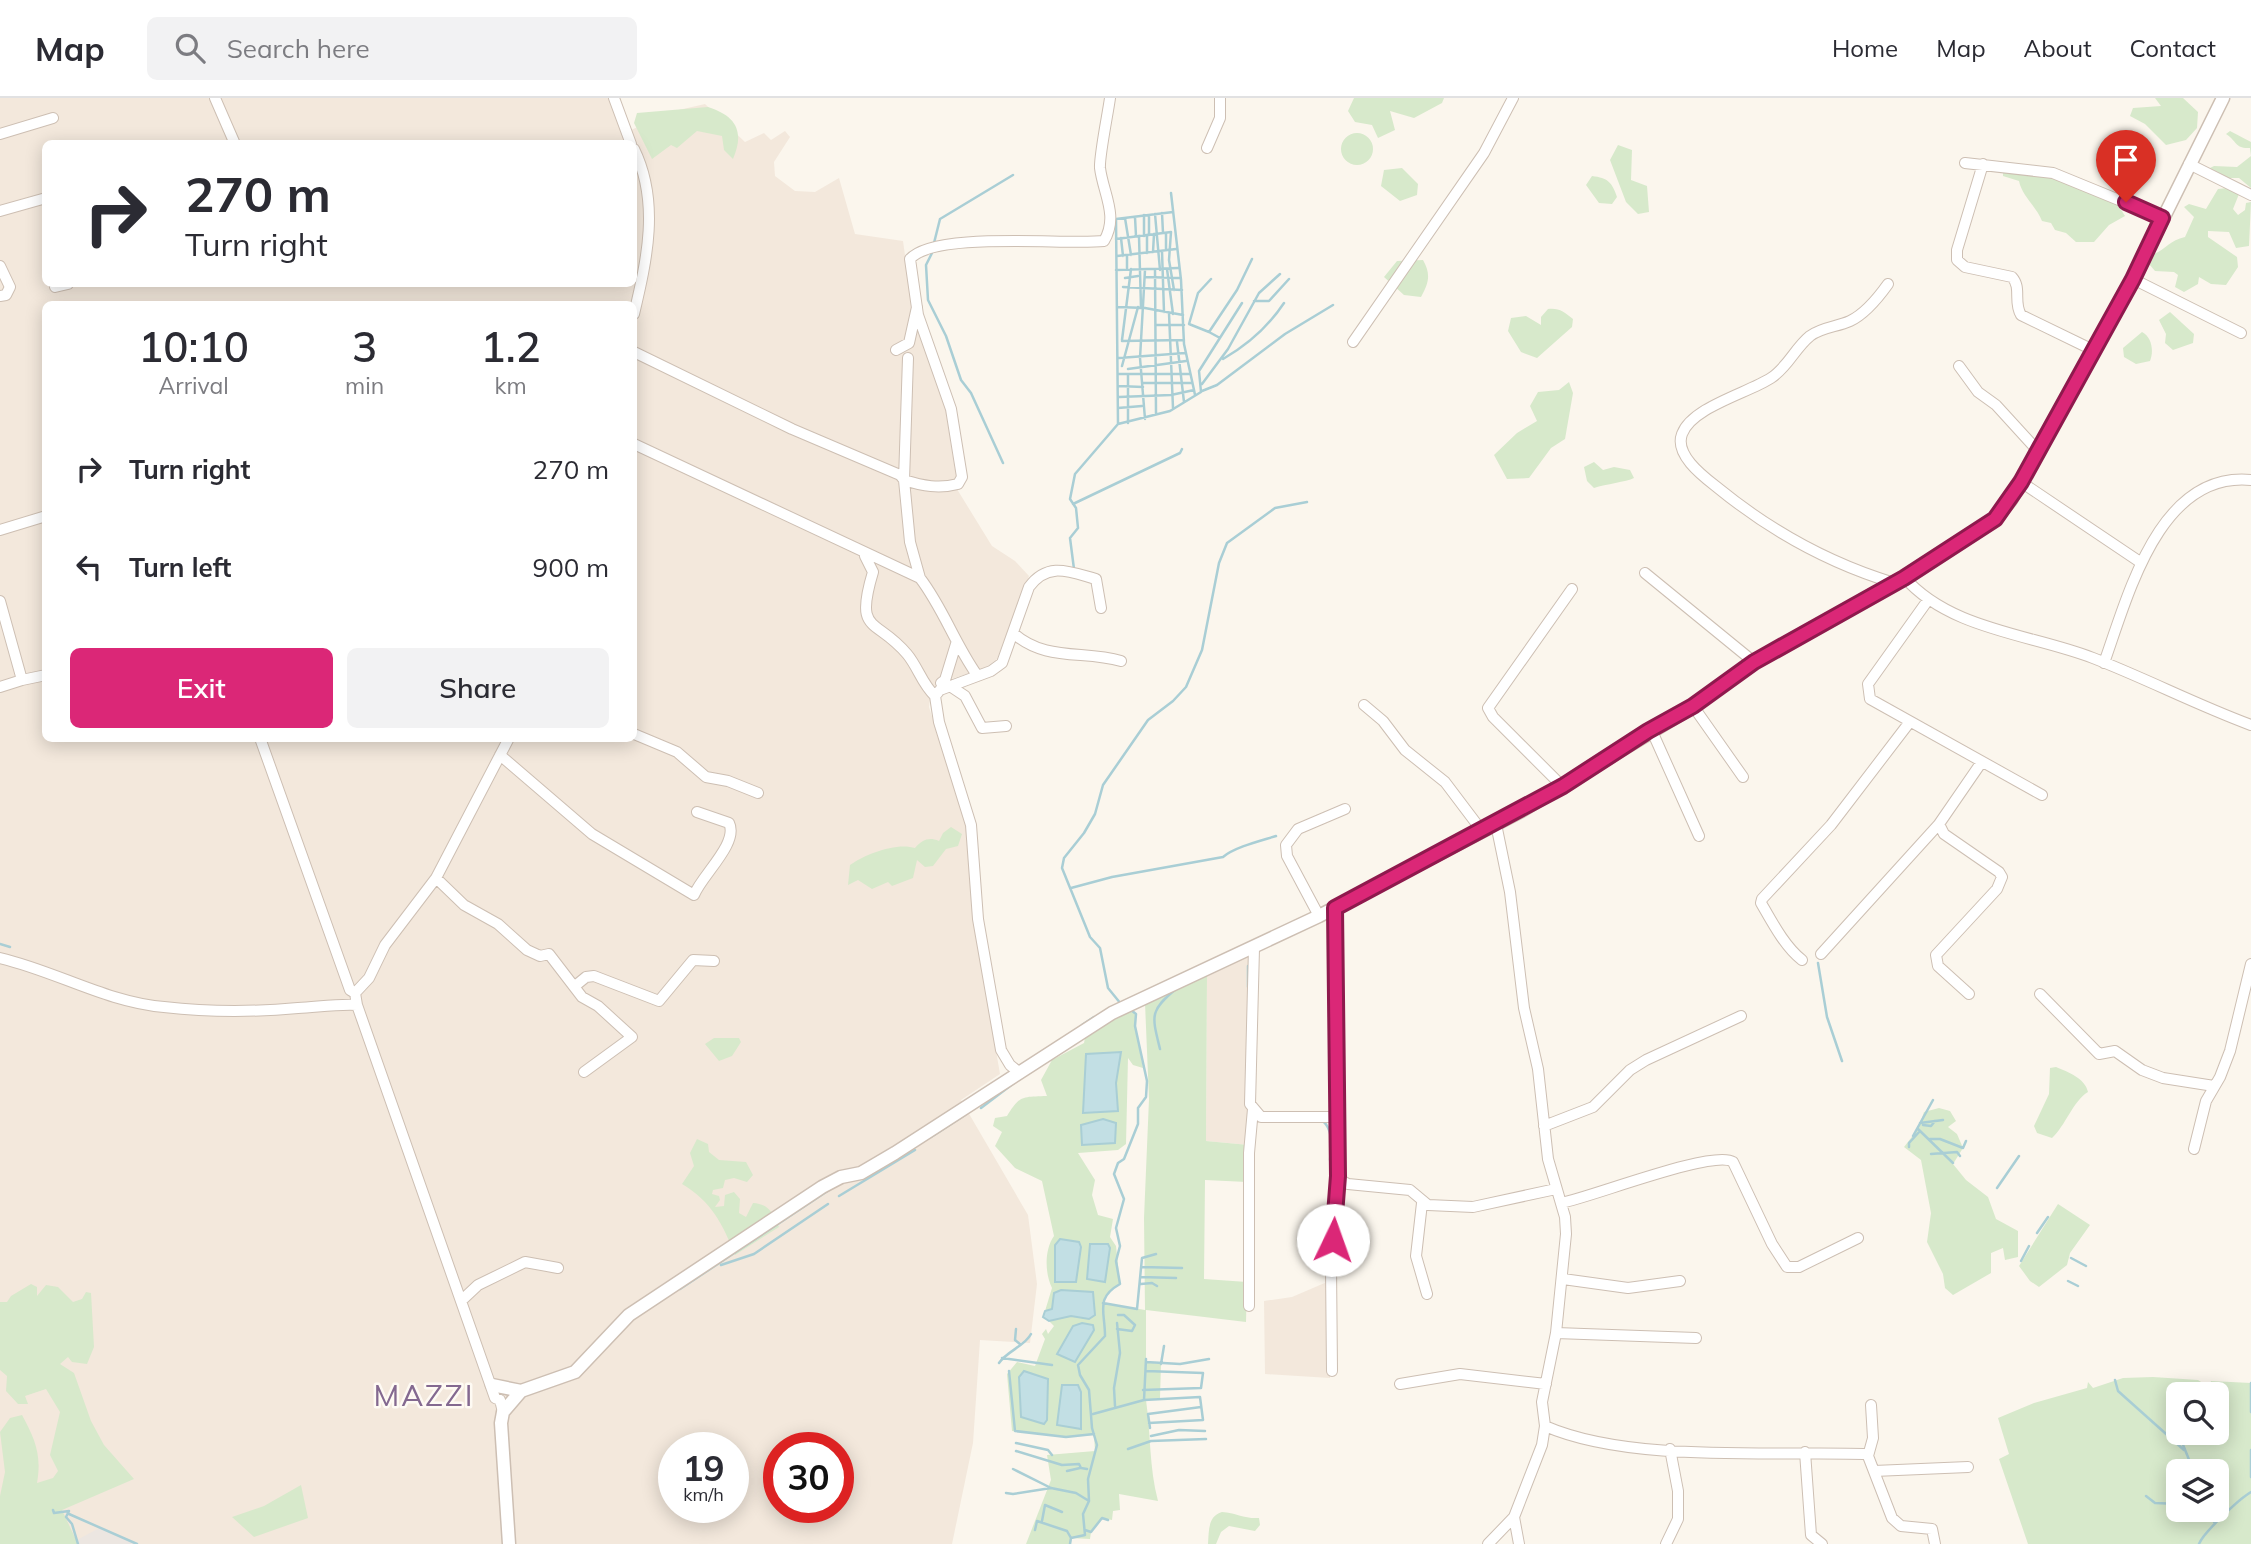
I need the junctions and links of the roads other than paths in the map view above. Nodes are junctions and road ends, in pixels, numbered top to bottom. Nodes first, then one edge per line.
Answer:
1 (215, 98) edge
2 (614, 98) edge
3 (1110, 98) edge
4 (1220, 98) edge
5 (1513, 98) edge
6 (2223, 98) edge
7 (54, 118) dead end
8 (0, 134) edge
9 (234, 140) edge
10 (630, 140) edge
11 (1207, 148) dead end
12 (637, 156) edge
13 (1965, 163) dead end
14 (1983, 164) junction
15 (2189, 164) junction
16 (2251, 195) edge
17 (42, 199) edge
18 (0, 211) edge
19 (2162, 218) junction
20 (0, 266) edge
21 (2133, 279) junction
22 (1888, 284) dead end
23 (0, 296) edge
24 (637, 301) edge
25 (917, 306) junction
26 (2241, 333) dead end
27 (1353, 342) dead end
28 (896, 350) dead end
29 (2093, 350) junction
30 (637, 353) edge
31 (908, 358) dead end
32 (1959, 366) dead end
33 (637, 445) edge
34 (2037, 450) junction
35 (905, 480) junction
36 (2251, 480) edge
37 (2021, 482) junction
38 (42, 517) edge
39 (0, 530) edge
40 (863, 553) junction
41 (2140, 562) junction
42 (1646, 573) dead end
43 (920, 578) junction
44 (1899, 580) junction
45 (1572, 589) dead end
46 (1928, 600) junction
47 (0, 601) edge
48 (1101, 608) dead end
49 (1013, 633) junction
50 (956, 644) junction
51 (1121, 662) dead end
52 (1754, 662) junction
53 (2104, 663) junction
54 (977, 675) junction
55 (42, 676) edge
56 (921, 677) junction
57 (22, 680) junction
58 (948, 684) junction
59 (0, 687) edge
60 (935, 696) junction
61 (1364, 705) dead end
62 (1693, 706) junction
63 (1909, 723) junction
64 (2251, 725) edge
65 (1006, 726) dead end
66 (1651, 729) junction
67 (637, 735) edge
68 (261, 742) edge
69 (507, 742) edge
70 (500, 755) junction
71 (1981, 763) junction
72 (1743, 776) dead end
73 (1563, 786) junction
74 (758, 793) dead end
75 (2042, 795) dead end
76 (1345, 809) dead end
77 (697, 812) dead end
78 (1496, 824) junction
79 (1939, 824) junction
80 (1482, 831) junction
81 (1699, 836) dead end
82 (436, 877) junction
83 (1335, 908) junction
84 (1319, 916) junction
85 (1254, 948) junction
86 (1821, 954) dead end
87 (0, 958) edge
88 (1802, 960) dead end
89 (714, 961) dead end
90 (2251, 964) edge
91 (575, 986) junction
92 (355, 993) junction
93 (1969, 994) dead end
94 (2040, 994) dead end
95 (357, 1005) junction
96 (1741, 1016) dead end
97 (584, 1072) dead end
98 (1020, 1073) junction
99 (2214, 1086) junction
100 (1256, 1116) junction
101 (1335, 1117) junction
102 (1545, 1126) junction
103 (2194, 1149) dead end
104 (1338, 1176) junction
105 (1348, 1184) junction
106 (1336, 1189) junction
107 (1556, 1189) junction
108 (1422, 1203) junction
109 (1561, 1203) junction
110 (1858, 1238) dead end
111 (558, 1268) dead end
112 (1563, 1279) junction
113 (1680, 1281) dead end
114 (1427, 1294) dead end
115 (463, 1300) junction
116 (1249, 1306) dead end
117 (1556, 1333) junction
118 (1696, 1338) dead end
119 (1332, 1371) dead end
120 (1400, 1384) dead end
121 (1546, 1384) junction
122 (492, 1385) junction
123 (521, 1391) junction
124 (1871, 1405) dead end
125 (503, 1412) junction
126 (1545, 1426) junction
127 (1670, 1449) junction
128 (1805, 1452) junction
129 (1868, 1454) junction
130 (1968, 1466) dead end
131 (1874, 1471) junction
132 (1514, 1517) junction
133 (509, 1544) edge
134 (1488, 1544) edge
135 (1519, 1544) edge
136 (1666, 1544) edge
137 (1822, 1544) edge
138 (1935, 1544) edge

1 - 9 street
2 - 10 street
3 - 25 street
4 - 11 street
5 - 27 street
6 - 15 street
7 - 8 street
12 - 24 street
13 - 14 street
14 - 19 street
14 - 29 street
15 - 16 street
15 - 19 street
17 - 18 street
19 - 21 street
20 - 23 street
21 - 26 street
21 - 29 street
22 - 44 street
25 - 28 street
25 - 35 street
29 - 34 street
30 - 35 street
31 - 35 street
32 - 34 street
33 - 40 street
34 - 37 street
35 - 43 street
36 - 41 street
37 - 41 street
37 - 44 street
38 - 39 street
40 - 43 street
40 - 56 street
41 - 53 street
42 - 52 street
43 - 50 street
44 - 46 street
44 - 52 street
45 - 73 street
46 - 53 street
46 - 63 street
47 - 57 street
48 - 49 street
49 - 51 street
49 - 54 street
50 - 54 street
50 - 58 street
52 - 62 street
53 - 64 street
54 - 58 street
55 - 57 street
56 - 58 street
56 - 60 street
57 - 59 street
58 - 60 street
58 - 65 street
60 - 98 street
61 - 80 street
62 - 66 street
62 - 72 street
63 - 71 street
63 - 88 street
66 - 73 street
66 - 81 street
67 - 74 street
68 - 92 street
69 - 70 street
70 - 77 street
70 - 82 street
71 - 75 street
71 - 79 street
73 - 78 street
76 - 84 street
78 - 80 street
78 - 102 street
79 - 86 street
79 - 93 street
80 - 83 street
82 - 91 street
82 - 92 street
83 - 84 street
83 - 101 street
84 - 85 street
85 - 98 street
85 - 100 street
87 - 95 street
89 - 91 street
90 - 99 street
91 - 97 street
92 - 95 street
94 - 99 street
95 - 115 street
96 - 102 street
98 - 123 street
99 - 103 street
100 - 101 street
100 - 116 street
101 - 104 street
102 - 107 street
104 - 105 street
104 - 106 street
105 - 106 street
105 - 108 street
106 - 119 street
107 - 108 street
107 - 109 street
108 - 114 street
109 - 110 street
109 - 112 street
111 - 115 street
112 - 113 street
112 - 117 street
115 - 122 street
117 - 118 street
117 - 121 street
120 - 121 street
121 - 126 street
122 - 123 street
122 - 125 street
123 - 125 street
124 - 129 street
125 - 133 street
126 - 127 street
126 - 132 street
127 - 128 street
127 - 136 street
128 - 129 street
128 - 137 street
129 - 131 street
130 - 131 street
131 - 138 street
132 - 134 street
132 - 135 street

